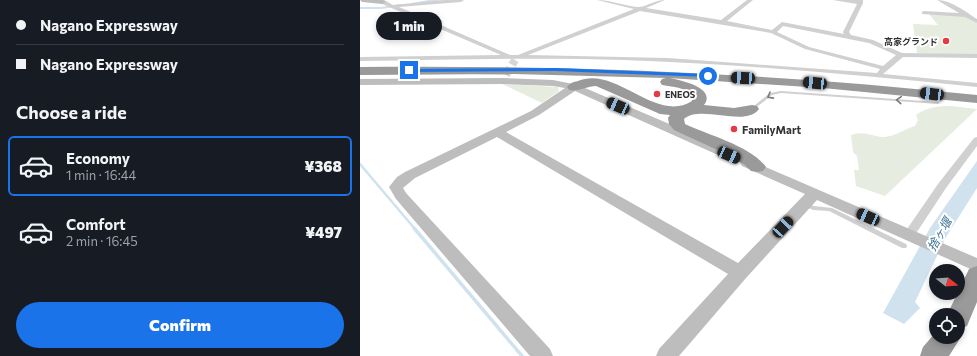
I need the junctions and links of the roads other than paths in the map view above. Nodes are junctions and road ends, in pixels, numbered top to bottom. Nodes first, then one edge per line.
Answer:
1 (362, 0) edge
2 (461, 0) edge
3 (600, 0) edge
4 (619, 0) edge
5 (662, 0) edge
6 (750, 0) edge
7 (836, 0) edge
8 (940, 0) edge
9 (382, 1) edge
10 (860, 2) edge
11 (612, 3) junction
12 (394, 7) junction
13 (640, 9) junction
14 (924, 13) dead end
15 (967, 15) junction
16 (977, 21) edge
17 (722, 22) junction
18 (773, 32) junction
19 (848, 36) junction
20 (901, 55) junction
21 (977, 56) edge
22 (513, 58) junction
23 (360, 59) edge
24 (360, 67) edge
25 (409, 70) junction
26 (360, 71) edge
27 (881, 72) junction
28 (360, 82) edge
29 (977, 85) edge
30 (574, 87) junction
31 (977, 94) edge
32 (977, 100) edge
33 (699, 102) junction
34 (938, 103) joint
35 (977, 106) edge
36 (752, 109) joint
37 (713, 110) junction
38 (669, 116) junction
39 (497, 132) junction
40 (977, 140) edge
41 (757, 167) junction
42 (809, 199) junction
43 (909, 240) junction
44 (977, 265) edge
45 (740, 273) junction
46 (977, 275) edge
47 (962, 308) edge
48 (942, 344) edge
49 (543, 356) edge
50 (666, 356) edge
51 (933, 356) edge

1 - 9 street
2 - 12 street
3 - 11 street
4 - 11 street
5 - 13 street
6 - 17 street
7 - 10 street
8 - 15 street
9 - 12 street
10 - 19 street
11 - 13 street
12 - 22 street
13 - 17 street
13 - 22 street
14 - 15 street
15 - 16 street
17 - 18 street
18 - 19 street
18 - 27 street
19 - 20 street
20 - 21 street
20 - 27 street
22 - 23 street
22 - 27 street
24 - 31 highway
25 - 26 highway
25 - 32 highway
25 - 33 highway
27 - 29 street
28 - 30 street
30 - 38 highway
30 - 39 street
30 - 41 street
33 - 37 lane
33 - 38 highway
34 - 35 highway
34 -> 36 lane
36 - 37 highway
37 - 38 highway
38 - 41 highway
39 - 45 street
39 - 49 street
40 - 43 street
41 - 42 street
42 - 43 street
42 - 45 street
43 - 44 street
45 - 50 street
46 - 47 highway
48 - 51 highway

